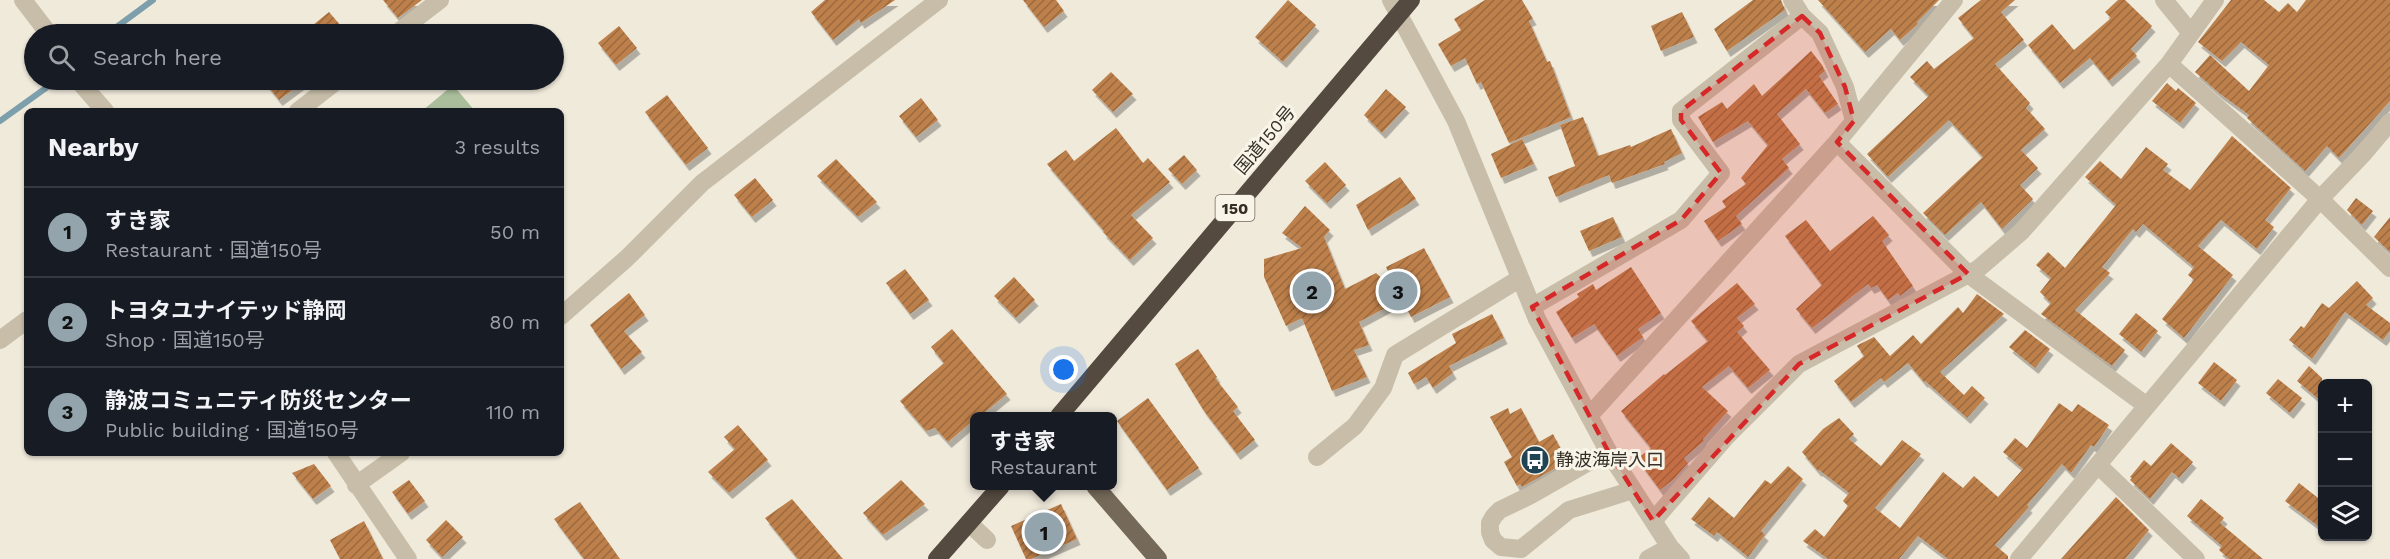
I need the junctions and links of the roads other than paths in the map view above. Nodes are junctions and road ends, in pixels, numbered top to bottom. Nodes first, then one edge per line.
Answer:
1 (23, 0) edge
2 (440, 0) edge
3 (939, 0) edge
4 (1792, 0) edge
5 (1954, 0) edge
6 (2164, 0) edge
7 (2216, 0) edge
8 (1400, 4) edge
9 (1802, 16) junction
10 (41, 24) edge
11 (409, 24) edge
12 (2190, 32) junction
13 (2169, 64) junction
14 (87, 90) edge
15 (325, 90) edge
16 (102, 108) edge
17 (301, 108) edge
18 (1854, 121) junction
19 (2390, 122) edge
20 (1837, 142) junction
21 (2320, 199) junction
22 (2390, 268) edge
23 (1968, 274) junction
24 (1519, 279) junction
25 (1532, 307) junction
26 (564, 313) edge
27 (24, 322) edge
28 (0, 340) edge
29 (2147, 406) junction
30 (1063, 412) edge
31 (1590, 416) junction
32 (1608, 451) junction
33 (338, 456) edge
34 (397, 456) edge
35 (1317, 457) dead end
36 (2098, 465) junction
37 (356, 484) junction
38 (998, 490) edge
39 (1098, 490) edge
40 (1633, 490) junction
41 (1653, 521) junction
42 (969, 523) junction
43 (987, 540) dead end
44 (1675, 553) edge
45 (408, 559) edge
46 (937, 559) edge
47 (1158, 559) edge
48 (1648, 559) edge
49 (2019, 559) edge
50 (2196, 559) edge

1 - 10 street
2 - 11 street
3 - 26 street
4 - 9 street
5 - 18 street
6 - 12 street
7 - 12 street
8 - 24 street
8 - 30 highway, 国道150号 / 150
9 - 18 street
9 - 25 street
12 - 13 street
13 - 21 street
13 - 23 street
14 - 16 street
15 - 17 street
18 - 20 street
19 - 21 street
20 - 23 street
20 - 31 street
21 - 22 street
21 - 29 street
23 - 29 street
23 - 41 street
24 - 25 street
24 - 35 street
25 - 31 street
27 - 28 street
29 - 36 street
31 - 32 street
32 - 40 street
32 - 40 street
33 - 37 street
34 - 37 street
36 - 49 street
36 - 50 street
37 - 45 street
38 - 42 highway
39 - 47 main road
40 - 41 street
41 - 44 street
42 - 43 street
42 - 46 highway
44 - 48 street

